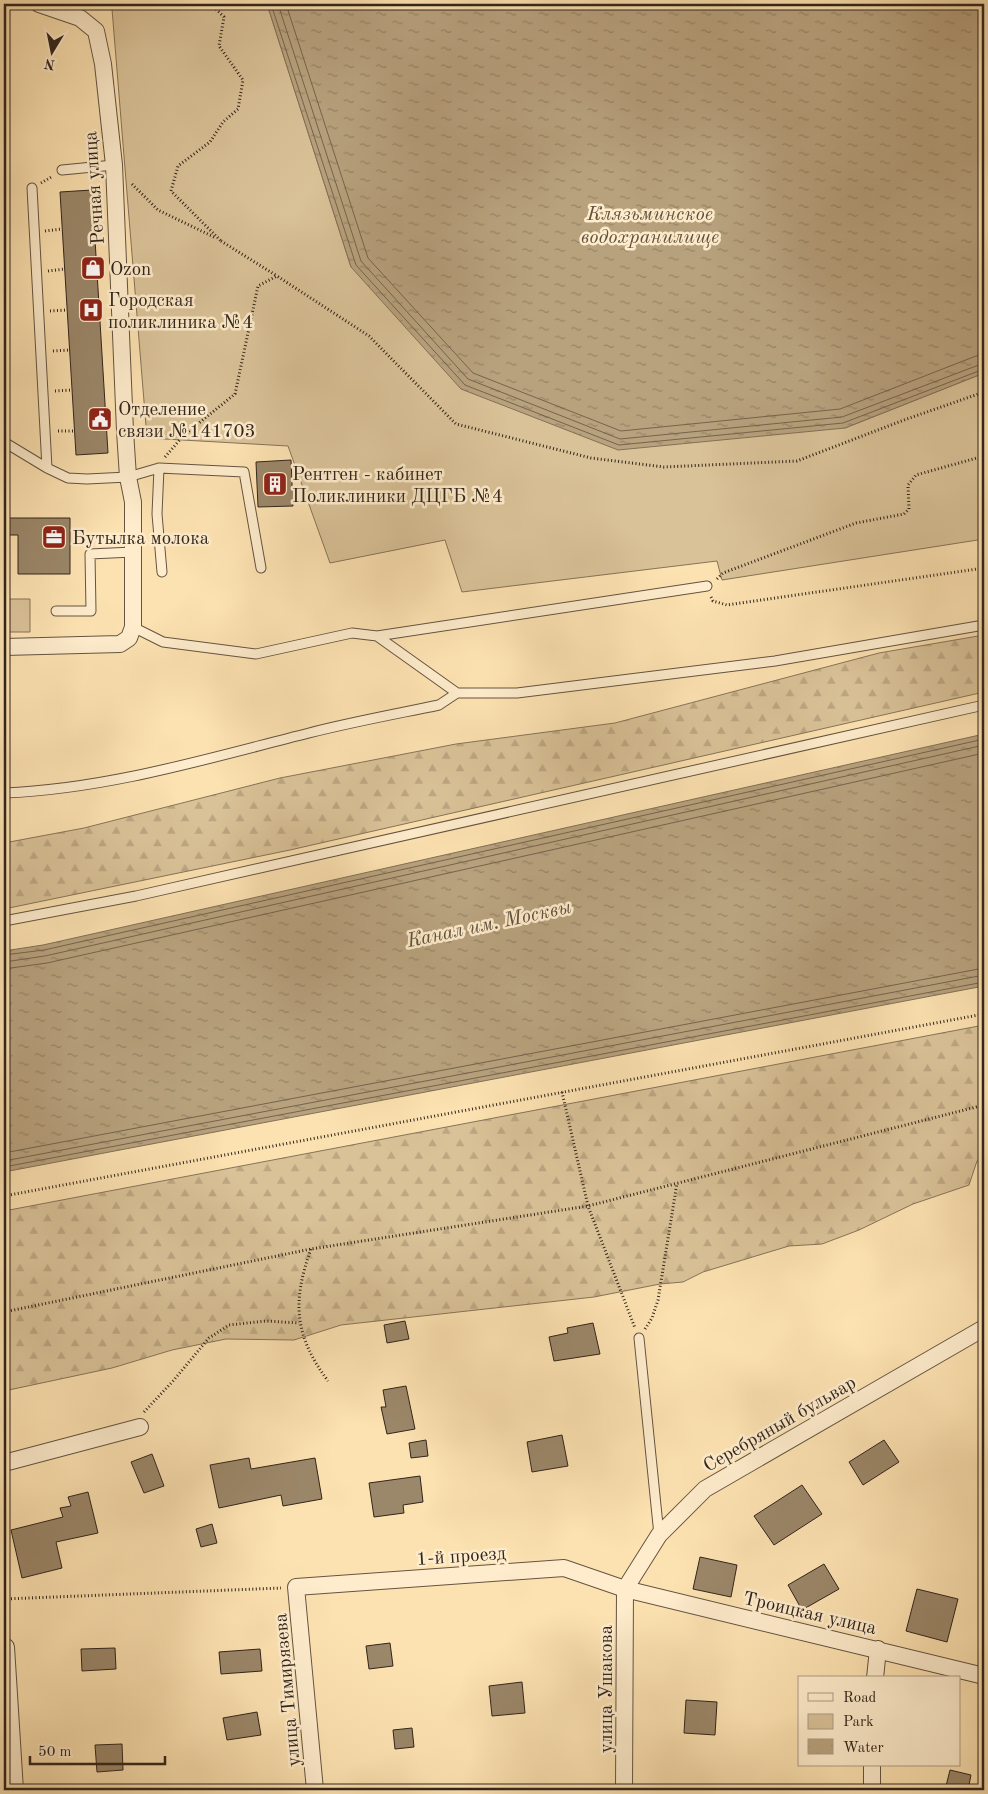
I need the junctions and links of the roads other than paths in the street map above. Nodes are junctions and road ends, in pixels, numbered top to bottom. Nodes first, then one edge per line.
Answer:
1 (38, 4) edge
2 (114, 166) junction
3 (62, 170) road end
4 (32, 188) road end
5 (4, 442) edge
6 (47, 468) junction
7 (159, 468) junction
8 (128, 477) junction
9 (133, 552) junction
10 (261, 568) dead end
11 (162, 572) dead end
12 (707, 586) road end
13 (56, 611) dead end
14 (984, 625) edge
15 (133, 628) junction
16 (377, 636) junction
17 (4, 647) edge
18 (456, 693) junction
19 (984, 705) edge
20 (4, 793) edge
21 (4, 921) edge
22 (984, 1328) edge
23 (639, 1338) road end
24 (140, 1426) road end
25 (4, 1463) edge
26 (659, 1535) junction
27 (296, 1587) joint
28 (625, 1589) junction
29 (6, 1647) dead end
30 (878, 1649) junction
31 (875, 1676) edge
32 (984, 1676) edge
33 (872, 1766) edge
34 (15, 1790) edge
35 (316, 1790) edge
36 (624, 1790) edge
37 (872, 1790) edge

1 - 2 street, Речная улица
2 - 3 lane
2 - 8 street, Речная улица
4 - 6 lane
5 - 6 lane
6 - 8 lane
7 - 8 lane
7 - 10 lane
7 - 11 lane
8 - 9 street, Речная улица
9 - 13 lane
9 - 15 street, Речная улица
12 - 16 lane
14 - 18 lane
15 - 16 lane
15 - 17 street
16 - 18 lane
18 - 20 lane
19 - 21 lane
22 - 26 street, Серебряный бульвар
23 - 26 lane
24 - 25 street
26 - 28 street, Серебряный бульвар
27 - 28 street, 1-й проезд
27 - 35 street, улица Тимирязева
28 - 30 street, Троицкая улица
28 - 36 street, улица Ушакова
29 - 34 street
30 - 31 street
30 - 32 street, Троицкая улица
33 - 37 street

